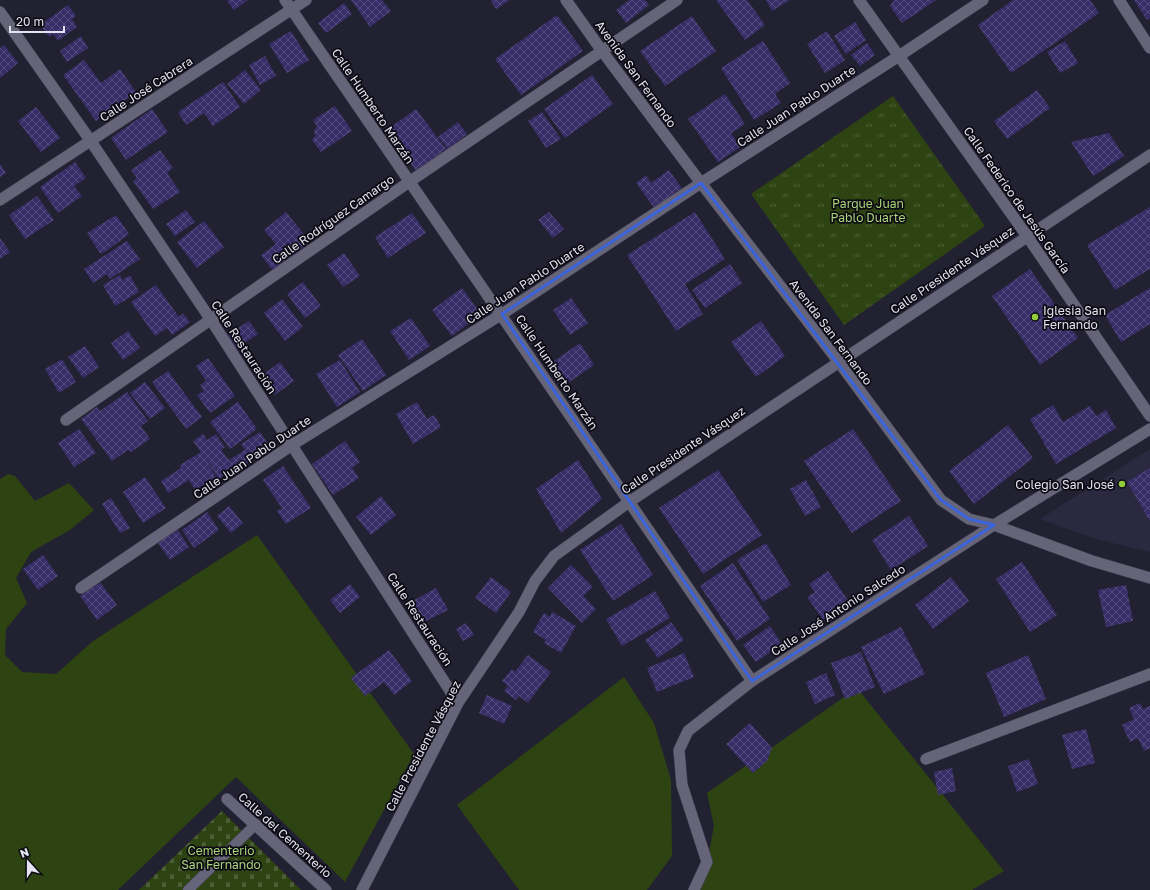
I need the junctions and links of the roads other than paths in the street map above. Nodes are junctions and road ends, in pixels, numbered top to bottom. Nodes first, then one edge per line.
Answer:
1 (285, 0) edge
2 (306, 0) edge
3 (566, 0) edge
4 (677, 0) edge
5 (859, 0) edge
6 (983, 0) edge
7 (1119, 0) edge
8 (292, 10) junction
9 (0, 12) edge
10 (1150, 48) edge
11 (602, 51) junction
12 (899, 56) junction
13 (90, 140) junction
14 (1150, 155) edge
15 (409, 182) junction
16 (700, 183) junction
17 (0, 200) edge
18 (1027, 236) junction
19 (502, 314) junction
20 (211, 320) junction
21 (838, 361) junction
22 (1150, 416) edge
23 (66, 420) dead end
24 (1150, 428) edge
25 (292, 445) junction
26 (629, 502) junction
27 (994, 525) junction
28 (1150, 578) edge
29 (81, 588) dead end
30 (1150, 674) edge
31 (752, 681) junction
32 (458, 703) junction
33 (926, 759) dead end
34 (226, 799) dead end
35 (256, 824) junction
36 (188, 890) edge
37 (326, 890) edge
38 (362, 890) edge
39 (694, 890) edge

1 - 8 street, Calle Humberto Marzán
2 - 8 street, Calle José Cabrera
3 - 11 street, Avenida San Fernando
4 - 11 street, Calle Rodríguez Camargo
5 - 12 street, Calle Federico de Jesús García
6 - 12 street, Calle Juan Pablo Duarte
7 - 10 street
8 - 13 street, Calle José Cabrera
8 - 15 street, Calle Humberto Marzán
9 - 13 street, Calle Restauración
11 - 15 street, Calle Rodríguez Camargo
11 - 16 street, Avenida San Fernando
12 - 16 street, Calle Juan Pablo Duarte
12 - 18 street, Calle Federico de Jesús García
13 - 17 street, Calle José Cabrera
13 - 20 street, Calle Restauración
14 - 18 street, Calle Presidente Vásquez
15 - 19 street, Calle Humberto Marzán
15 - 20 street, Calle Rodríguez Camargo
16 - 19 street, Calle Juan Pablo Duarte
16 - 21 street, Avenida San Fernando
18 - 21 street, Calle Presidente Vásquez
18 - 22 street, Calle Federico de Jesús García
19 - 25 street, Calle Juan Pablo Duarte
19 - 26 street, Calle Humberto Marzán
20 - 23 street, Calle Rodríguez Camargo
20 - 25 street, Calle Restauración
21 - 26 street, Calle Presidente Vásquez
21 - 27 street, Avenida San Fernando
24 - 27 street, Calle José Antonio Salcedo
25 - 29 street, Calle Juan Pablo Duarte
25 - 32 street, Calle Restauración
26 - 31 street, Calle Humberto Marzán
26 - 32 street, Calle Presidente Vásquez
27 - 28 street, Avenida San Fernando
27 - 31 street, Calle José Antonio Salcedo
30 - 33 street
31 - 39 street, Calle José Antonio Salcedo
32 - 38 street, Calle Presidente Vásquez
34 - 35 street, Calle del Cementerio
35 - 36 lane
35 - 37 street, Calle del Cementerio

